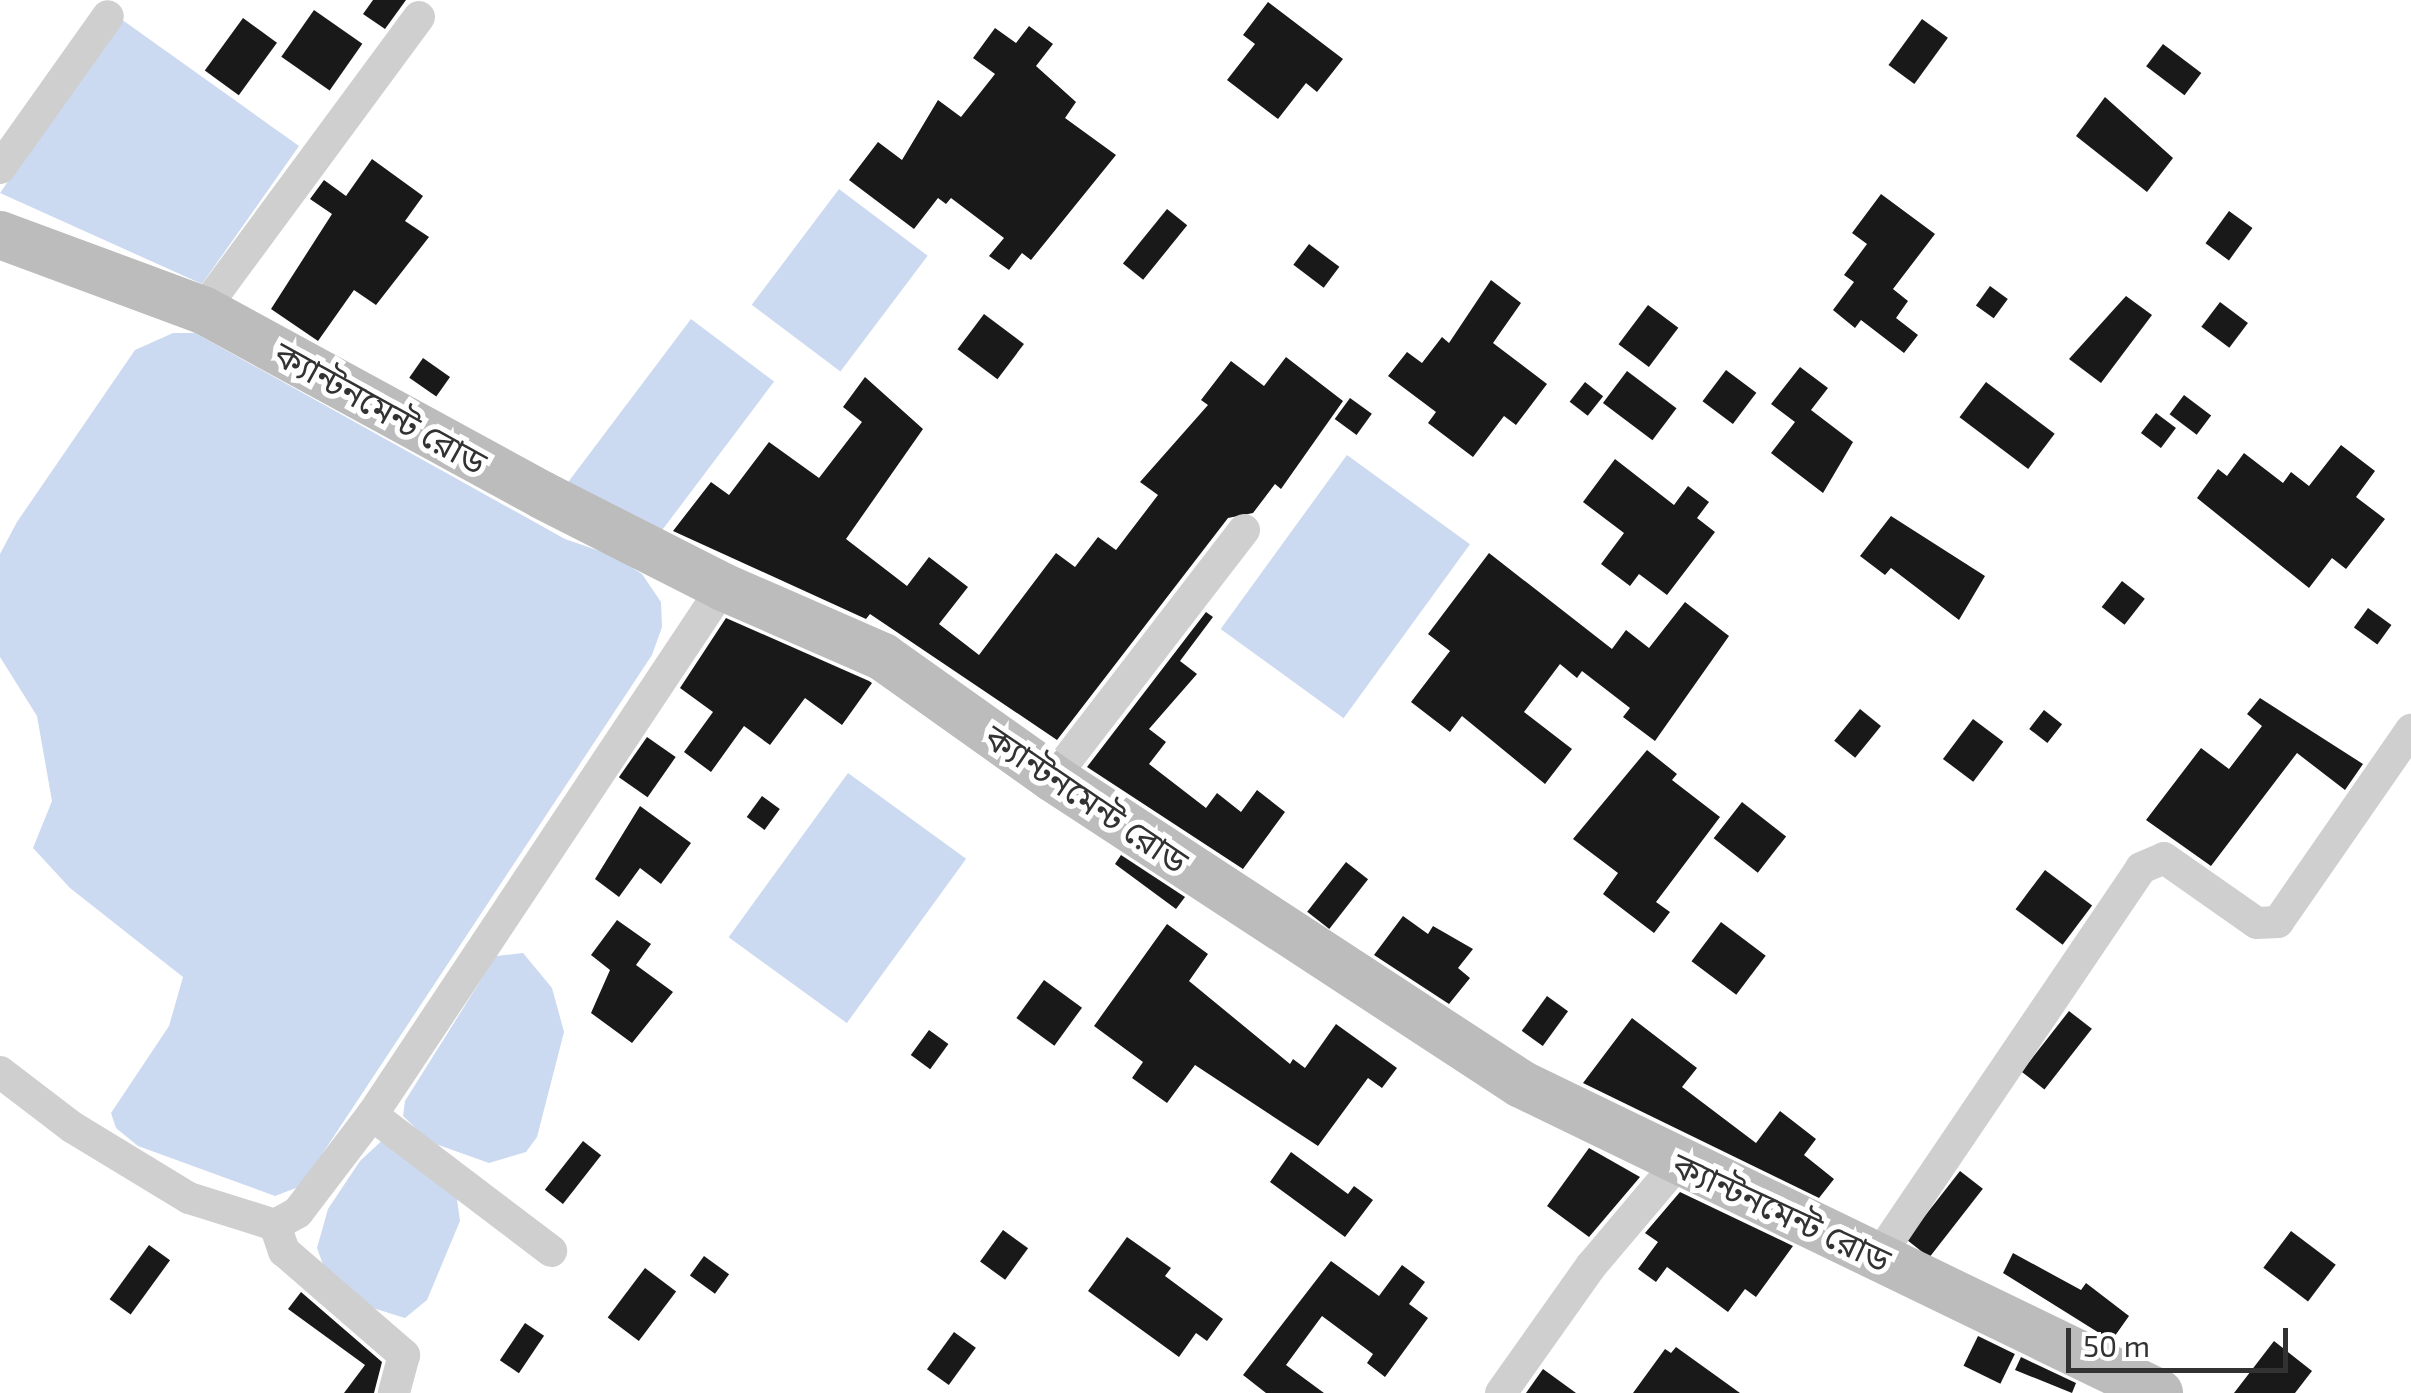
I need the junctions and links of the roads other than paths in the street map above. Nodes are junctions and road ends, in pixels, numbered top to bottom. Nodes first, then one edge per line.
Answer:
1 (108, 16) dead end
2 (419, 18) dead end
3 (0, 168) edge
4 (0, 235) edge
5 (203, 310) junction
6 (1244, 530) dead end
7 (723, 587) junction
8 (2411, 730) edge
9 (1053, 778) junction
10 (0, 1072) edge
11 (372, 1115) junction
12 (1678, 1163) junction
13 (275, 1225) junction
14 (551, 1251) dead end
15 (1880, 1254) junction
16 (394, 1393) edge
17 (1501, 1393) edge
18 (2159, 1393) edge

1 - 3 street
2 - 5 street
4 - 5 main road, ক্যান্টনমেন্ট রোড
5 - 7 main road, ক্যান্টনমেন্ট রোড
6 - 9 street
7 - 9 main road, ক্যান্টনমেন্ট রোড
7 - 11 street
8 - 15 street
9 - 12 main road, ক্যান্টনমেন্ট রোড
10 - 13 street
11 - 13 street
11 - 14 street
12 - 15 main road, ক্যান্টনমেন্ট রোড
12 - 17 street
13 - 16 street
15 - 18 main road, ক্যান্টনমেন্ট রোড

